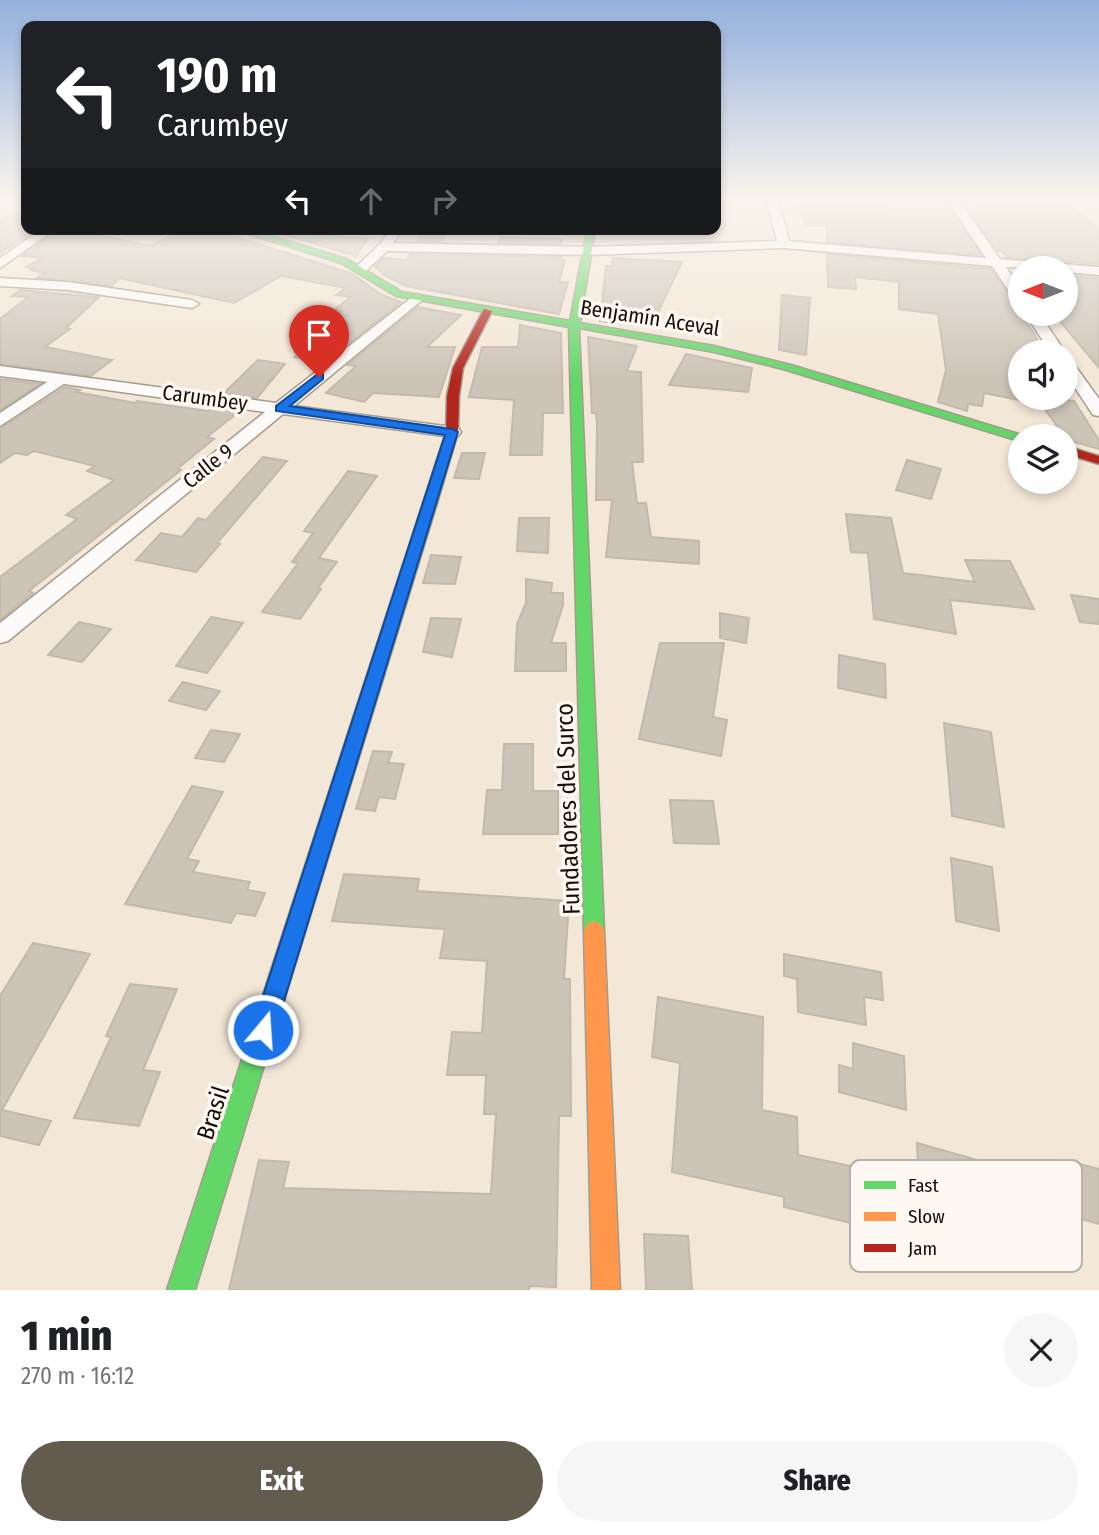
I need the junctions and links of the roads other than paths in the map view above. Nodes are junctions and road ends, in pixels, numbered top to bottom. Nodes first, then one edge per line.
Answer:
1 (336, 260) edge
2 (370, 260) edge
3 (585, 260) edge
4 (986, 260) edge
5 (996, 261) junction
6 (1008, 262) edge
7 (361, 268) junction
8 (1078, 269) edge
9 (1099, 271) edge
10 (1008, 279) edge
11 (0, 282) edge
12 (416, 298) junction
13 (192, 304) dead end
14 (487, 312) junction
15 (574, 327) junction
16 (0, 371) edge
17 (63, 378) junction
18 (1078, 380) edge
19 (280, 408) junction
20 (1099, 411) edge
21 (0, 421) edge
22 (452, 432) junction
23 (1008, 432) edge
24 (1078, 454) edge
25 (1099, 460) edge
26 (0, 635) edge
27 (181, 1290) edge
28 (606, 1290) edge

1 - 7 street, Benjamín Aceval
2 - 7 street
3 - 15 street, Fundadores del Surco
4 - 5 street
5 - 6 street
5 - 10 street
7 - 12 street, Benjamín Aceval
8 - 9 street
11 - 13 street
12 - 14 street, Benjamín Aceval
12 - 19 street, Calle 9
14 - 15 street, Benjamín Aceval
14 - 22 street, Brasil
15 - 23 street, Benjamín Aceval
15 - 28 street, Fundadores del Surco
16 - 17 street, Carumbey
17 - 19 street, Carumbey
17 - 21 street
18 - 20 street
19 - 22 street, Carumbey
19 - 26 street, Calle 9
22 - 27 street, Brasil
24 - 25 street

